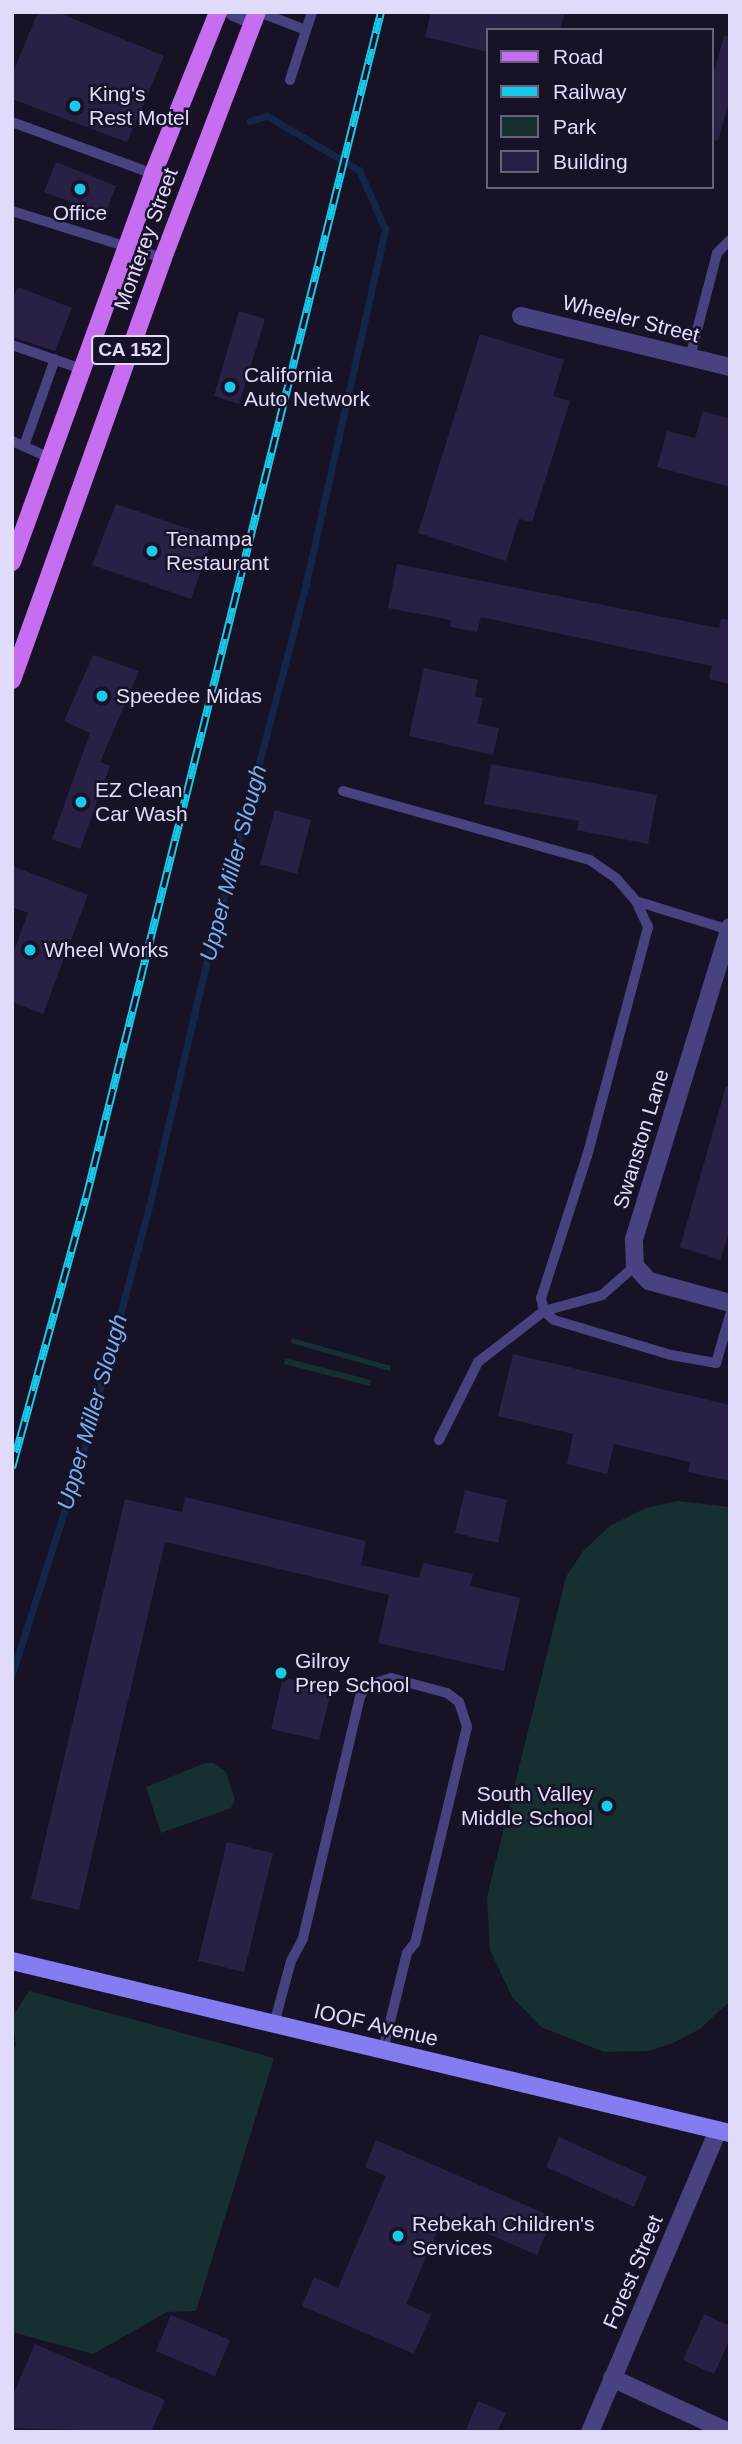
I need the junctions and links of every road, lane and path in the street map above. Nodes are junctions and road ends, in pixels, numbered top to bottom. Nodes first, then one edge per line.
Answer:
1 (218, 12) edge
2 (234, 12) edge
3 (312, 12) edge
4 (257, 15) edge
5 (306, 30) junction
6 (290, 80) dead end
7 (12, 122) edge
8 (153, 174) junction
9 (12, 211) edge
10 (730, 240) edge
11 (126, 245) junction
12 (163, 258) junction
13 (521, 316) dead end
14 (12, 345) edge
15 (690, 358) junction
16 (54, 359) junction
17 (730, 367) edge
18 (82, 369) junction
19 (12, 441) edge
20 (24, 446) junction
21 (50, 458) junction
22 (12, 562) edge
23 (12, 680) edge
24 (343, 792) dead end
25 (636, 901) junction
26 (729, 928) edge
27 (635, 1266) junction
28 (730, 1303) edge
29 (544, 1311) junction
30 (730, 1315) edge
31 (439, 1440) dead end
32 (12, 1961) edge
33 (274, 2024) junction
34 (383, 2050) junction
35 (724, 2132) edge
36 (612, 2378) junction
37 (590, 2432) edge
38 (729, 2432) edge

1 - 8 main road, Monterey Street / CA 152
2 - 4 street
3 - 5 lane
4 - 5 lane
4 - 12 main road, Monterey Street / CA 152
5 - 6 lane
7 - 8 lane
8 - 11 main road, Monterey Street / CA 152
9 - 11 lane
10 - 15 lane
11 - 12 lane
11 - 18 main road, Monterey Street / CA 152
12 - 23 main road, Monterey Street / CA 152
13 - 15 street, Wheeler Street
14 - 16 lane
15 - 17 street, Wheeler Street
16 - 18 lane
16 - 20 lane
18 - 21 main road, Monterey Street / CA 152
19 - 20 lane
20 - 21 lane
21 - 22 main road, Monterey Street / CA 152
24 - 25 lane
25 - 26 lane
25 - 29 lane
26 - 27 street, Swanston Lane
27 - 28 street
27 - 29 lane
29 - 30 lane
29 - 31 lane
32 - 33 street, IOOF Avenue
33 - 34 street, IOOF Avenue
33 - 34 lane
34 - 35 street, IOOF Avenue
35 - 36 street, Forest Street
36 - 37 street, Forest Street
36 - 38 street

